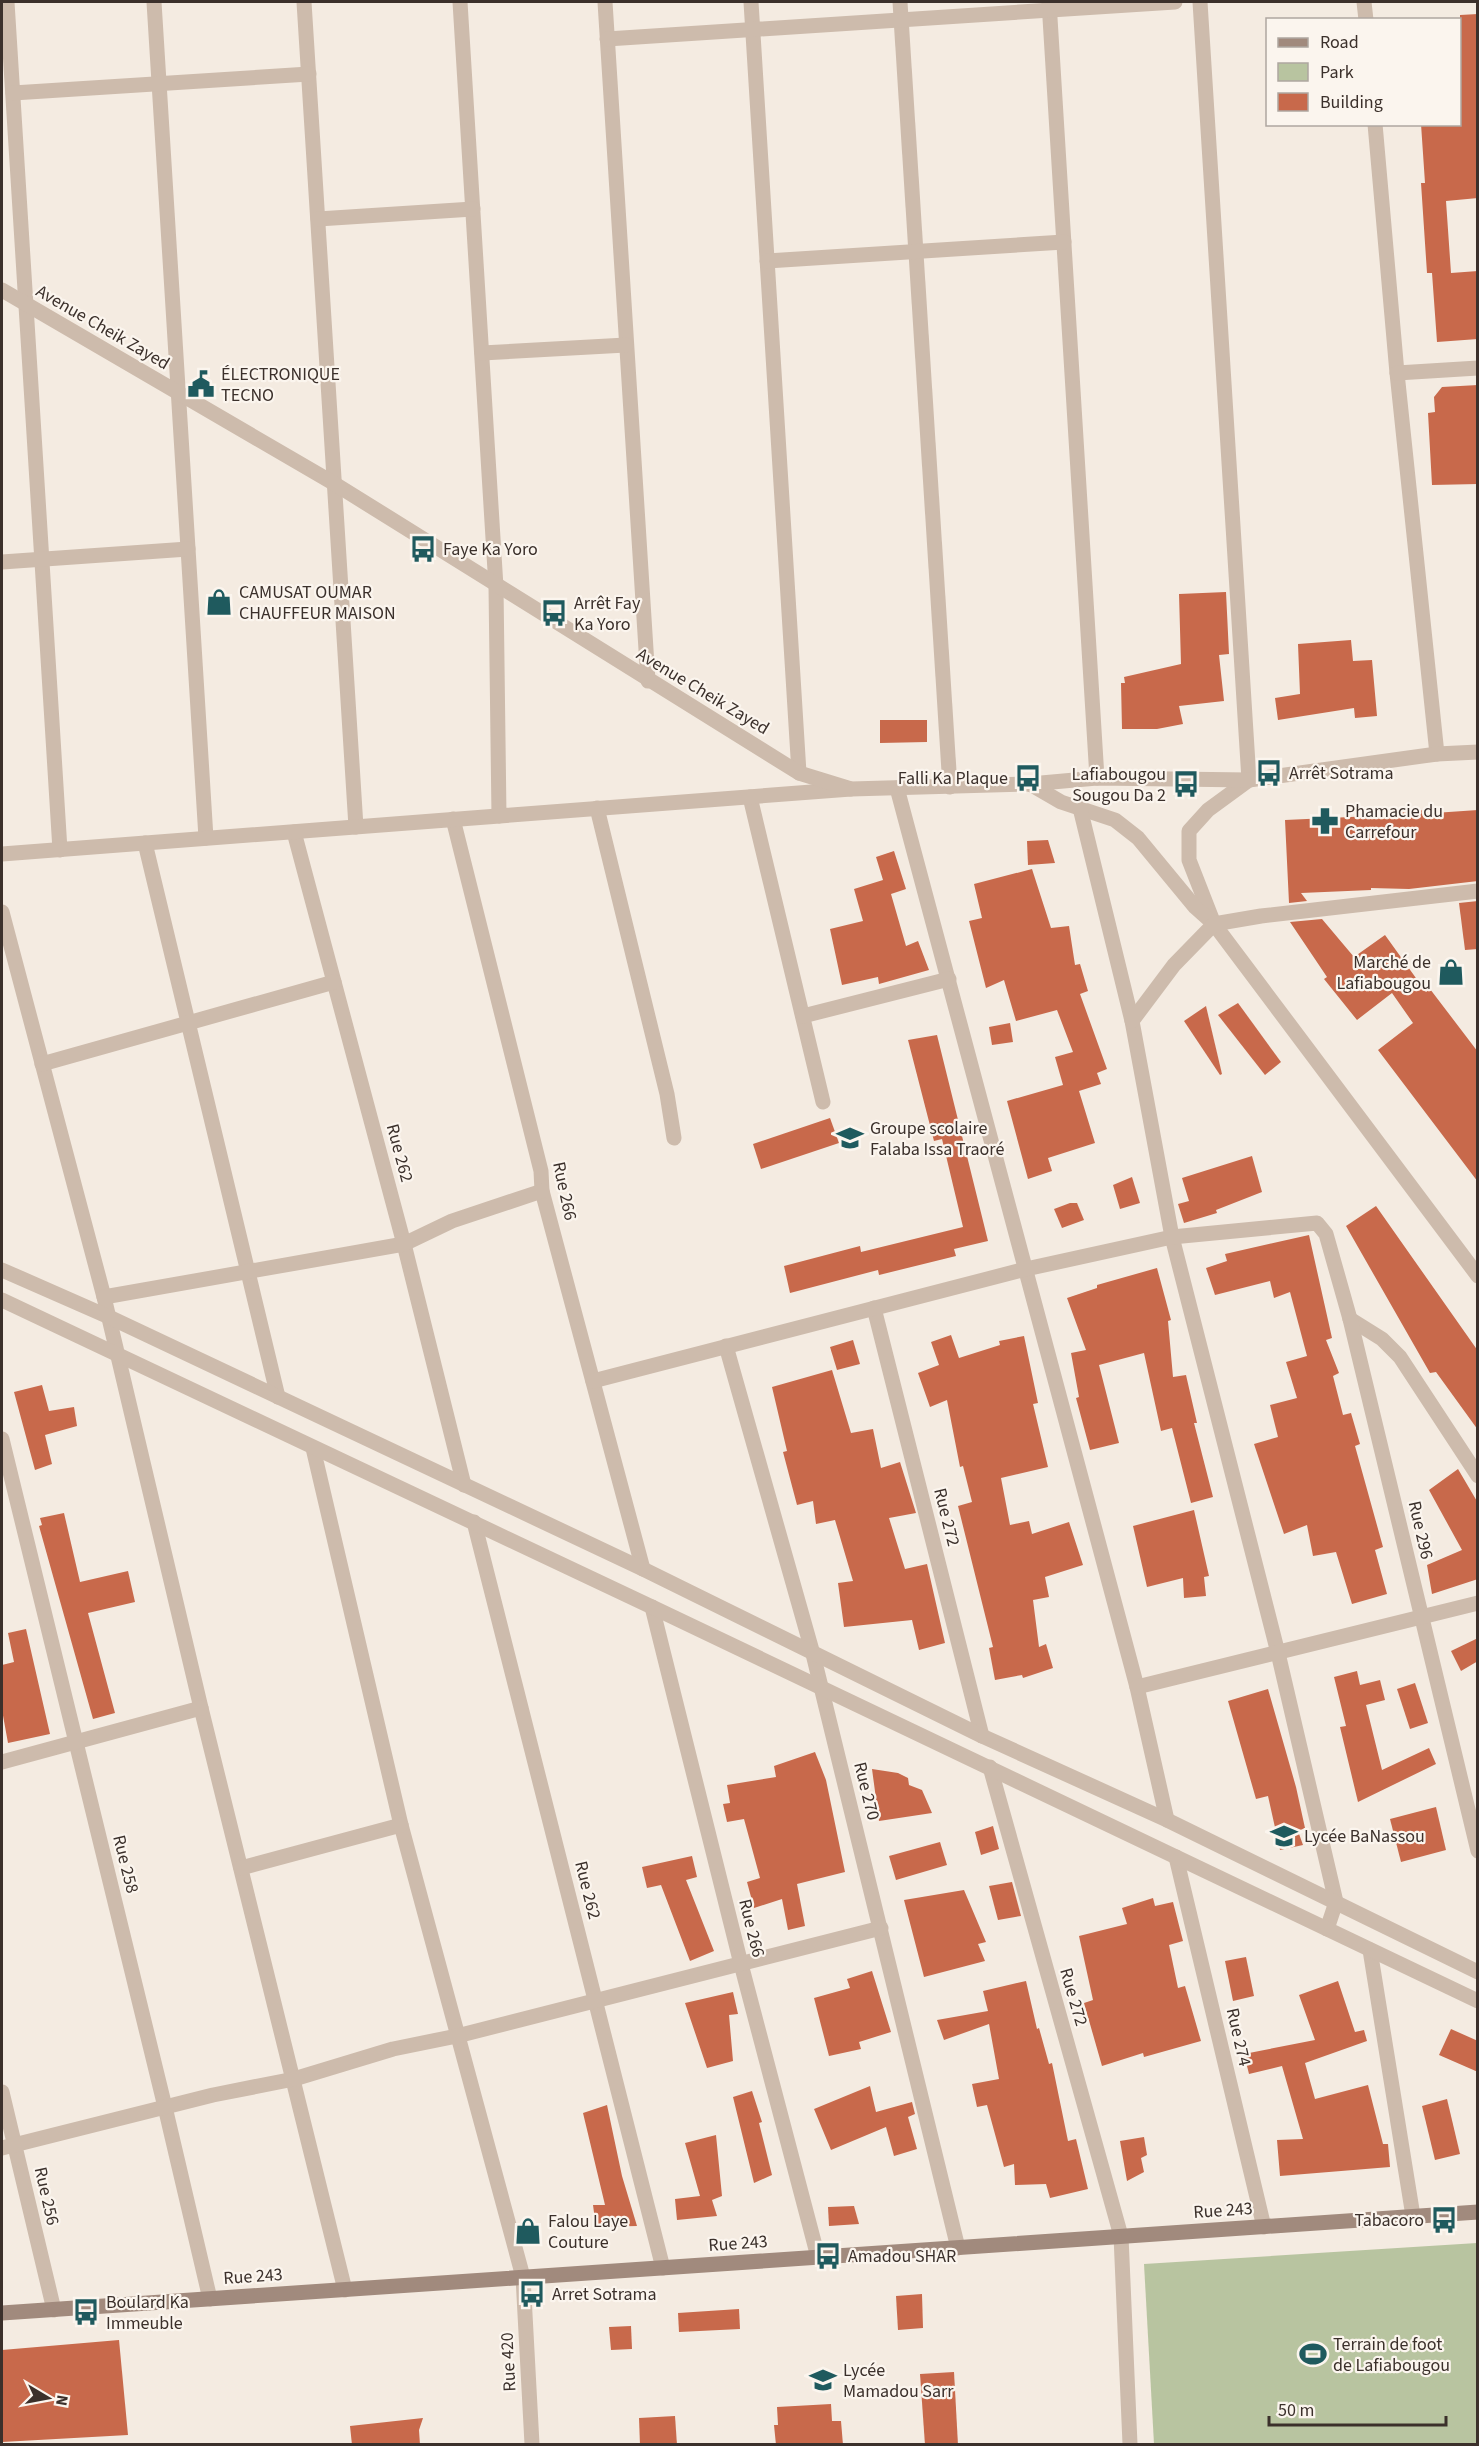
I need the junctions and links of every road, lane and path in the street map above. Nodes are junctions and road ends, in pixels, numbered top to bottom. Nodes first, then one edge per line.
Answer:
1 (7, 2) edge
2 (153, 2) edge
3 (304, 2) edge
4 (460, 2) edge
5 (605, 2) edge
6 (751, 2) edge
7 (900, 2) edge
8 (1175, 2) edge
9 (1200, 2) edge
10 (1364, 2) edge
11 (1049, 6) edge
12 (1366, 18) edge
13 (902, 20) junction
14 (752, 29) junction
15 (607, 39) junction
16 (309, 74) junction
17 (159, 84) junction
18 (13, 93) junction
19 (1375, 126) edge
20 (473, 209) junction
21 (318, 219) junction
22 (1064, 242) junction
23 (916, 251) junction
24 (767, 261) junction
25 (2, 290) edge
26 (26, 304) junction
27 (626, 345) junction
28 (482, 354) junction
29 (1478, 368) edge
30 (1396, 373) junction
31 (178, 393) junction
32 (335, 484) junction
33 (188, 549) junction
34 (42, 559) junction
35 (2, 562) edge
36 (496, 587) junction
37 (648, 681) junction
38 (1478, 752) edge
39 (1437, 754) junction
40 (799, 773) junction
41 (1097, 778) junction
42 (1249, 780) junction
43 (1030, 784) junction
44 (950, 787) junction
45 (897, 788) junction
46 (851, 789) junction
47 (750, 797) junction
48 (597, 808) junction
49 (1080, 808) junction
50 (499, 816) junction
51 (453, 819) junction
52 (356, 827) junction
53 (294, 832) junction
54 (206, 838) junction
55 (145, 843) junction
56 (60, 850) junction
57 (2, 854) edge
58 (1478, 891) edge
59 (2, 912) edge
60 (1214, 924) junction
61 (949, 979) junction
62 (334, 982) junction
63 (803, 1016) junction
64 (1132, 1021) junction
65 (188, 1023) junction
66 (42, 1064) junction
67 (823, 1102) dead end
68 (674, 1138) dead end
69 (542, 1191) junction
70 (1172, 1237) junction
71 (404, 1244) junction
72 (1026, 1269) junction
73 (2, 1270) edge
74 (249, 1272) junction
75 (1478, 1276) edge
76 (104, 1297) junction
77 (2, 1300) edge
78 (874, 1308) junction
79 (109, 1317) junction
80 (1350, 1319) junction
81 (726, 1346) junction
82 (117, 1354) junction
83 (593, 1381) junction
84 (278, 1396) junction
85 (2, 1439) edge
86 (313, 1448) junction
87 (1478, 1476) edge
88 (464, 1485) junction
89 (474, 1522) junction
90 (644, 1569) junction
91 (1478, 1603) edge
92 (652, 1607) junction
93 (1422, 1617) junction
94 (1278, 1653) junction
95 (813, 1654) junction
96 (821, 1687) junction
97 (1137, 1687) junction
98 (201, 1708) junction
99 (982, 1736) junction
100 (77, 1742) junction
101 (2, 1762) edge
102 (990, 1767) junction
103 (1167, 1820) junction
104 (401, 1825) junction
105 (1478, 1851) edge
106 (1176, 1857) junction
107 (241, 1868) junction
108 (1336, 1902) junction
109 (881, 1928) junction
110 (1327, 1929) junction
111 (1370, 1950) junction
112 (741, 1964) junction
113 (1478, 1972) edge
114 (596, 1998) junction
115 (1478, 2001) edge
116 (457, 2036) junction
117 (294, 2079) junction
118 (2, 2092) edge
119 (165, 2107) junction
120 (8, 2146) edge
121 (1478, 2212) edge
122 (1413, 2216) junction
123 (1264, 2227) junction
124 (1121, 2236) junction
125 (958, 2248) junction
126 (818, 2257) junction
127 (663, 2268) junction
128 (522, 2277) junction
129 (345, 2290) junction
130 (210, 2299) junction
131 (54, 2310) junction
132 (2, 2313) edge
133 (532, 2445) edge
134 (1130, 2445) edge

1 - 18 street
2 - 17 street
3 - 16 street
4 - 20 street
5 - 15 street
6 - 14 street
7 - 13 street
8 - 11 street
9 - 42 street
10 - 12 street
11 - 13 street
11 - 22 street
13 - 14 street
13 - 23 street
14 - 15 street
14 - 24 street
15 - 27 street
16 - 17 street
16 - 21 street
17 - 18 street
17 - 31 street
18 - 26 street
19 - 30 street
20 - 21 street
20 - 28 street
21 - 32 street
22 - 23 street
22 - 41 street
23 - 24 street
23 - 44 street
24 - 40 street
25 - 26 street, Avenue Cheik Zayed
26 - 31 street, Avenue Cheik Zayed
26 - 34 street
27 - 28 street
27 - 37 street
28 - 36 street
29 - 30 street
30 - 39 street
31 - 32 street, Avenue Cheik Zayed
31 - 33 street
32 - 36 street, Avenue Cheik Zayed
32 - 52 street
33 - 34 street
33 - 54 street
34 - 35 street
34 - 56 street
36 - 37 street, Avenue Cheik Zayed
36 - 50 street
37 - 40 street, Avenue Cheik Zayed
38 - 39 street, Avenue Cheik Zayed
39 - 42 street, Avenue Cheik Zayed
40 - 46 street, Avenue Cheik Zayed
41 - 42 street, Avenue Cheik Zayed
41 - 43 street, Avenue Cheik Zayed
42 - 60 street
43 - 44 street, Avenue Cheik Zayed
43 - 49 street
44 - 45 street, Avenue Cheik Zayed
45 - 46 street, Avenue Cheik Zayed
45 - 61 street
46 - 47 street
47 - 48 street
47 - 63 street
48 - 50 street
48 - 68 street
49 - 60 street
49 - 64 street
50 - 51 street
51 - 52 street
51 - 69 street, Rue 266
52 - 53 street
53 - 54 street
53 - 62 street, Rue 262
54 - 55 street
55 - 56 street
55 - 65 street
56 - 57 street
58 - 60 street
59 - 66 street
60 - 64 street
60 - 75 street
61 - 63 street
61 - 72 street
62 - 65 street
62 - 71 street, Rue 262
63 - 67 street
64 - 70 street
65 - 66 street
65 - 74 street
66 - 76 street
69 - 71 street
69 - 83 street, Rue 266
70 - 72 street
70 - 80 street, Rue 296
70 - 94 street
71 - 74 street
71 - 88 street, Rue 262
72 - 78 street
72 - 97 street
73 - 79 street
74 - 76 street
74 - 84 street
76 - 79 street
77 - 82 street
78 - 81 street
78 - 99 street, Rue 272
79 - 82 street
79 - 84 street
80 - 87 street
80 - 93 street, Rue 296
81 - 83 street
81 - 95 street, Rue 270
82 - 86 street
82 - 98 street
83 - 90 street, Rue 266
84 - 88 street
85 - 100 street, Rue 258
86 - 89 street
86 - 104 street, Rue 420
88 - 90 street
89 - 92 street
89 - 114 street, Rue 262
90 - 95 street
91 - 93 street
92 - 96 street
92 - 112 street, Rue 266
93 - 94 street
93 - 105 street, Rue 296
94 - 97 street
94 - 108 street
95 - 96 street, Rue 270
95 - 99 street
96 - 102 street
96 - 109 street, Rue 270
97 - 103 street
98 - 100 street
98 - 107 street
99 - 103 street
100 - 101 street
100 - 119 street, Rue 258
102 - 106 street
102 - 124 street, Rue 272
103 - 108 street
104 - 107 street
104 - 116 street, Rue 420
106 - 110 street
106 - 123 street, Rue 274
107 - 117 street
108 - 110 street
108 - 113 street
109 - 112 street
109 - 125 street, Rue 270
110 - 111 street
111 - 115 street
111 - 122 street
112 - 114 street
112 - 126 street, Rue 266
114 - 116 street
114 - 127 street, Rue 262
116 - 117 street
116 - 128 street, Rue 420
117 - 119 street
117 - 129 street
118 - 120 street, Rue 256
119 - 120 street
119 - 130 street, Rue 258
120 - 131 street, Rue 256
121 - 122 main road, Rue 243
122 - 123 main road, Rue 243
123 - 124 main road, Rue 243
124 - 125 main road, Rue 243
124 - 134 street, Rue 272
125 - 126 main road, Rue 243
126 - 127 main road, Rue 243
127 - 128 main road, Rue 243
128 - 129 main road, Rue 243
128 - 133 street, Rue 420
129 - 130 main road, Rue 243
130 - 131 main road, Rue 243
131 - 132 main road, Rue 243

